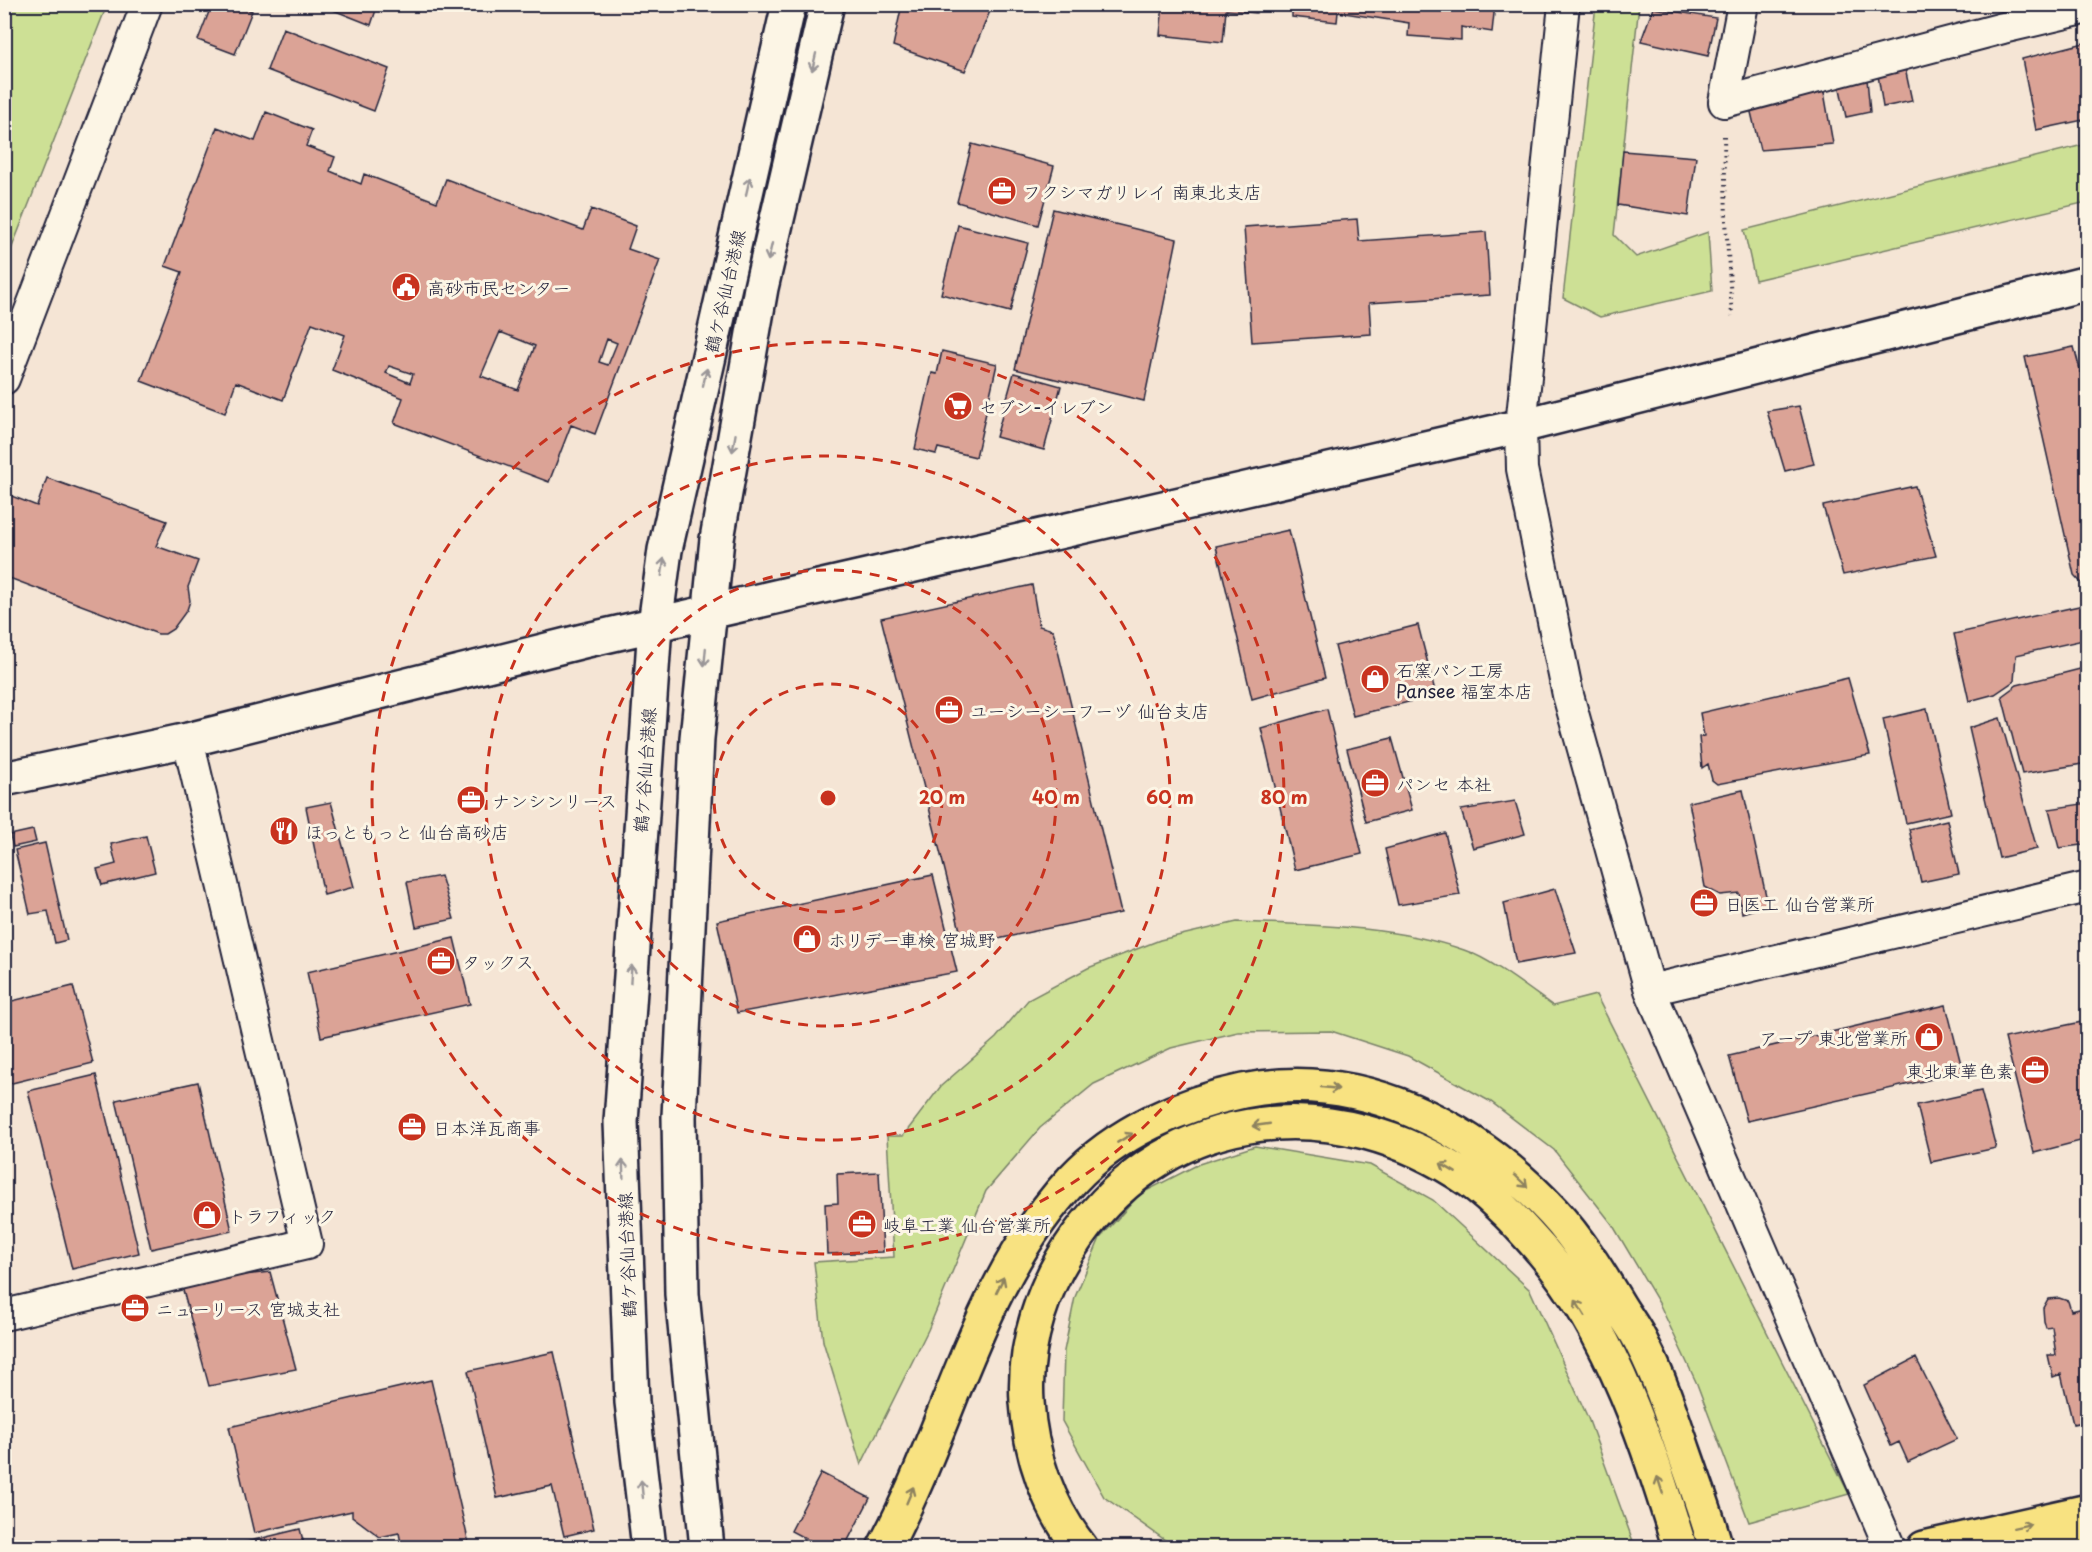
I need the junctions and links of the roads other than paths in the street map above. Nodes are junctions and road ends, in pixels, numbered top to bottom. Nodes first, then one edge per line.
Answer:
1 (147, 4) edge
2 (789, 4) edge
3 (827, 4) edge
4 (1564, 4) edge
5 (1743, 4) edge
6 (2088, 8) edge
7 (2006, 16) edge
8 (2088, 283) edge
9 (4, 379) edge
10 (1521, 426) junction
11 (709, 612) junction
12 (655, 625) junction
13 (188, 740) junction
14 (4, 779) edge
15 (2088, 887) edge
16 (1650, 990) junction
17 (4, 1315) edge
18 (2088, 1511) edge
19 (2088, 1538) edge
20 (1715, 1542) edge
21 (1679, 1544) edge
22 (649, 1548) edge
23 (706, 1548) edge
24 (884, 1548) edge
25 (1081, 1548) edge
26 (1890, 1548) edge
27 (1924, 1548) edge
28 (2041, 1548) edge

1 - 9 street
12 -> 2 street, 鶴ケ谷仙台港線
3 -> 11 street, 鶴ケ谷仙台港線
4 - 10 street
5 - 7 street
6 - 7 street
8 - 10 street
10 - 11 street
10 - 16 street
11 - 12 street
11 -> 23 street, 鶴ケ谷仙台港線
12 - 13 street
22 -> 12 street, 鶴ケ谷仙台港線
13 - 14 street
13 - 17 street
15 - 16 street
16 - 26 street
27 -> 18 main road
19 - 28 main road
24 -> 20 main road
21 -> 25 main road

